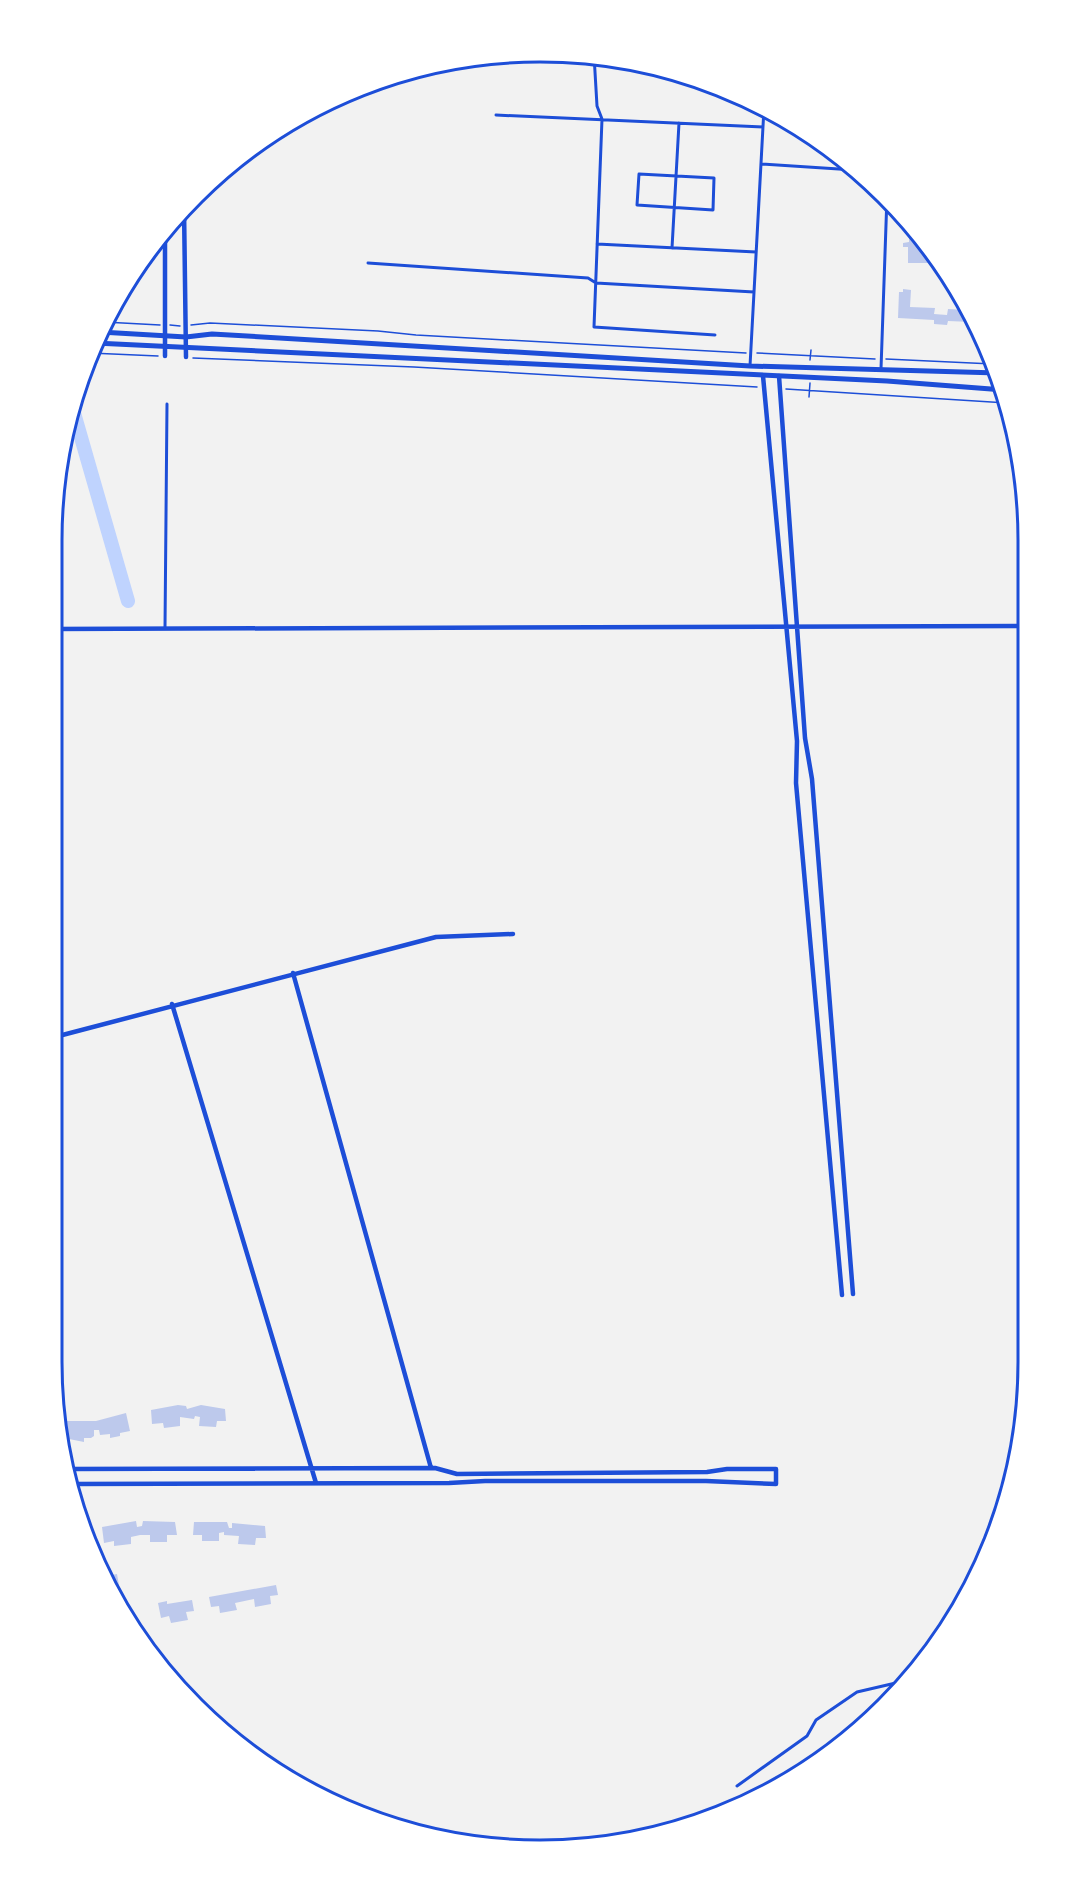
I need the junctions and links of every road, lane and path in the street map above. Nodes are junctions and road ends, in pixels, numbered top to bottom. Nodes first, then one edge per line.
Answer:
1 (595, 65) edge
2 (496, 115) dead end
3 (763, 118) edge
4 (602, 119) junction
5 (679, 123) junction
6 (763, 127) junction
7 (761, 164) junction
8 (841, 169) edge
9 (676, 176) junction
10 (674, 207) junction
11 (886, 211) edge
12 (184, 220) edge
13 (165, 243) edge
14 (597, 244) junction
15 (672, 248) junction
16 (756, 252) junction
17 (368, 263) dead end
18 (596, 283) junction
19 (754, 292) junction
20 (114, 322) edge
21 (166, 325) junction
22 (186, 326) junction
23 (109, 333) edge
24 (715, 335) dead end
25 (166, 336) junction
26 (186, 337) junction
27 (104, 344) edge
28 (165, 348) junction
29 (186, 348) junction
30 (751, 353) junction
31 (100, 354) edge
32 (165, 357) joint
33 (186, 357) joint
34 (881, 359) junction
35 (983, 364) edge
36 (750, 366) junction
37 (881, 369) junction
38 (987, 373) edge
39 (763, 376) junction
40 (779, 376) junction
41 (764, 388) junction
42 (780, 389) junction
43 (993, 389) edge
44 (997, 402) edge
45 (167, 404) dead end
46 (786, 626) junction
47 (797, 626) junction
48 (1018, 626) edge
49 (165, 628) junction
50 (62, 629) edge
51 (513, 934) dead end
52 (293, 973) junction
53 (172, 1004) junction
54 (62, 1035) edge
55 (853, 1294) dead end
56 (842, 1295) dead end
57 (311, 1468) junction
58 (431, 1468) junction
59 (74, 1469) edge
60 (78, 1484) edge
61 (315, 1484) junction
62 (892, 1684) edge
63 (737, 1786) dead end

1 - 4 street
2 - 4 street
3 - 6 street
4 - 5 street
4 - 14 street
5 - 6 street
5 - 9 street
6 - 7 street
7 - 8 street
7 - 16 street
9 - 10 street
9 - 10 street
9 - 10 street
10 - 15 street
11 - 34 street
12 - 22 street
13 - 21 street
14 - 15 street
14 - 18 street
15 - 16 street
16 - 19 street
17 - 18 street
18 - 19 street
18 - 24 street
19 - 30 street
20 - 21 path
21 - 22 path
21 - 25 street
22 - 26 street
22 - 30 path
23 - 25 main road
25 - 26 main road
25 - 28 street
26 - 29 street
26 - 36 main road
27 - 28 main road
28 - 29 main road
28 - 32 street
29 - 33 street
29 - 39 main road
30 - 34 path
30 - 36 street
31 - 32 path
33 - 41 path
34 - 35 path
34 - 37 street
36 - 37 main road
37 - 38 main road
39 - 40 main road
39 - 41 street
40 - 42 street
40 - 43 main road
41 - 46 street
42 - 44 path
42 - 47 street
45 - 49 street
46 - 47 street
46 - 49 street
46 - 56 street
47 - 48 street
47 - 55 street
49 - 50 street
51 - 52 street
52 - 53 street
52 - 58 street
53 - 54 street
53 - 57 street
57 - 58 street
57 - 59 street
57 - 61 street
58 - 61 street
60 - 61 street
62 - 63 street

